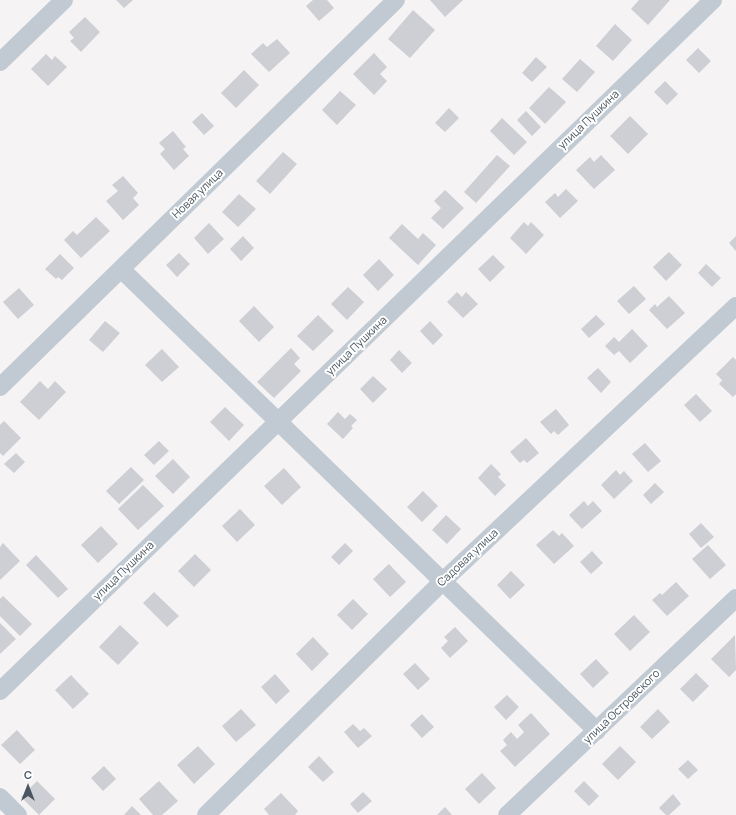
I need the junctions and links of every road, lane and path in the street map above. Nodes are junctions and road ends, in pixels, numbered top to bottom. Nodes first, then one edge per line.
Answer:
1 (64, 0) edge
2 (396, 0) edge
3 (713, 0) edge
4 (0, 62) edge
5 (121, 269) junction
6 (736, 306) edge
7 (0, 387) edge
8 (279, 422) junction
9 (444, 581) junction
10 (736, 598) edge
11 (0, 691) edge
12 (597, 731) junction
13 (0, 797) edge
14 (18, 815) edge
15 (206, 815) edge
16 (507, 815) edge

1 - 4 street
2 - 5 street, Новая улица
3 - 8 street, улица Пушкина
5 - 7 street, Новая улица
5 - 8 street
6 - 9 street, Садовая улица
8 - 9 street
8 - 11 street, улица Пушкина
9 - 12 street
9 - 15 street, Садовая улица
10 - 12 street, улица Островского
12 - 16 street, улица Островского
13 - 14 street

